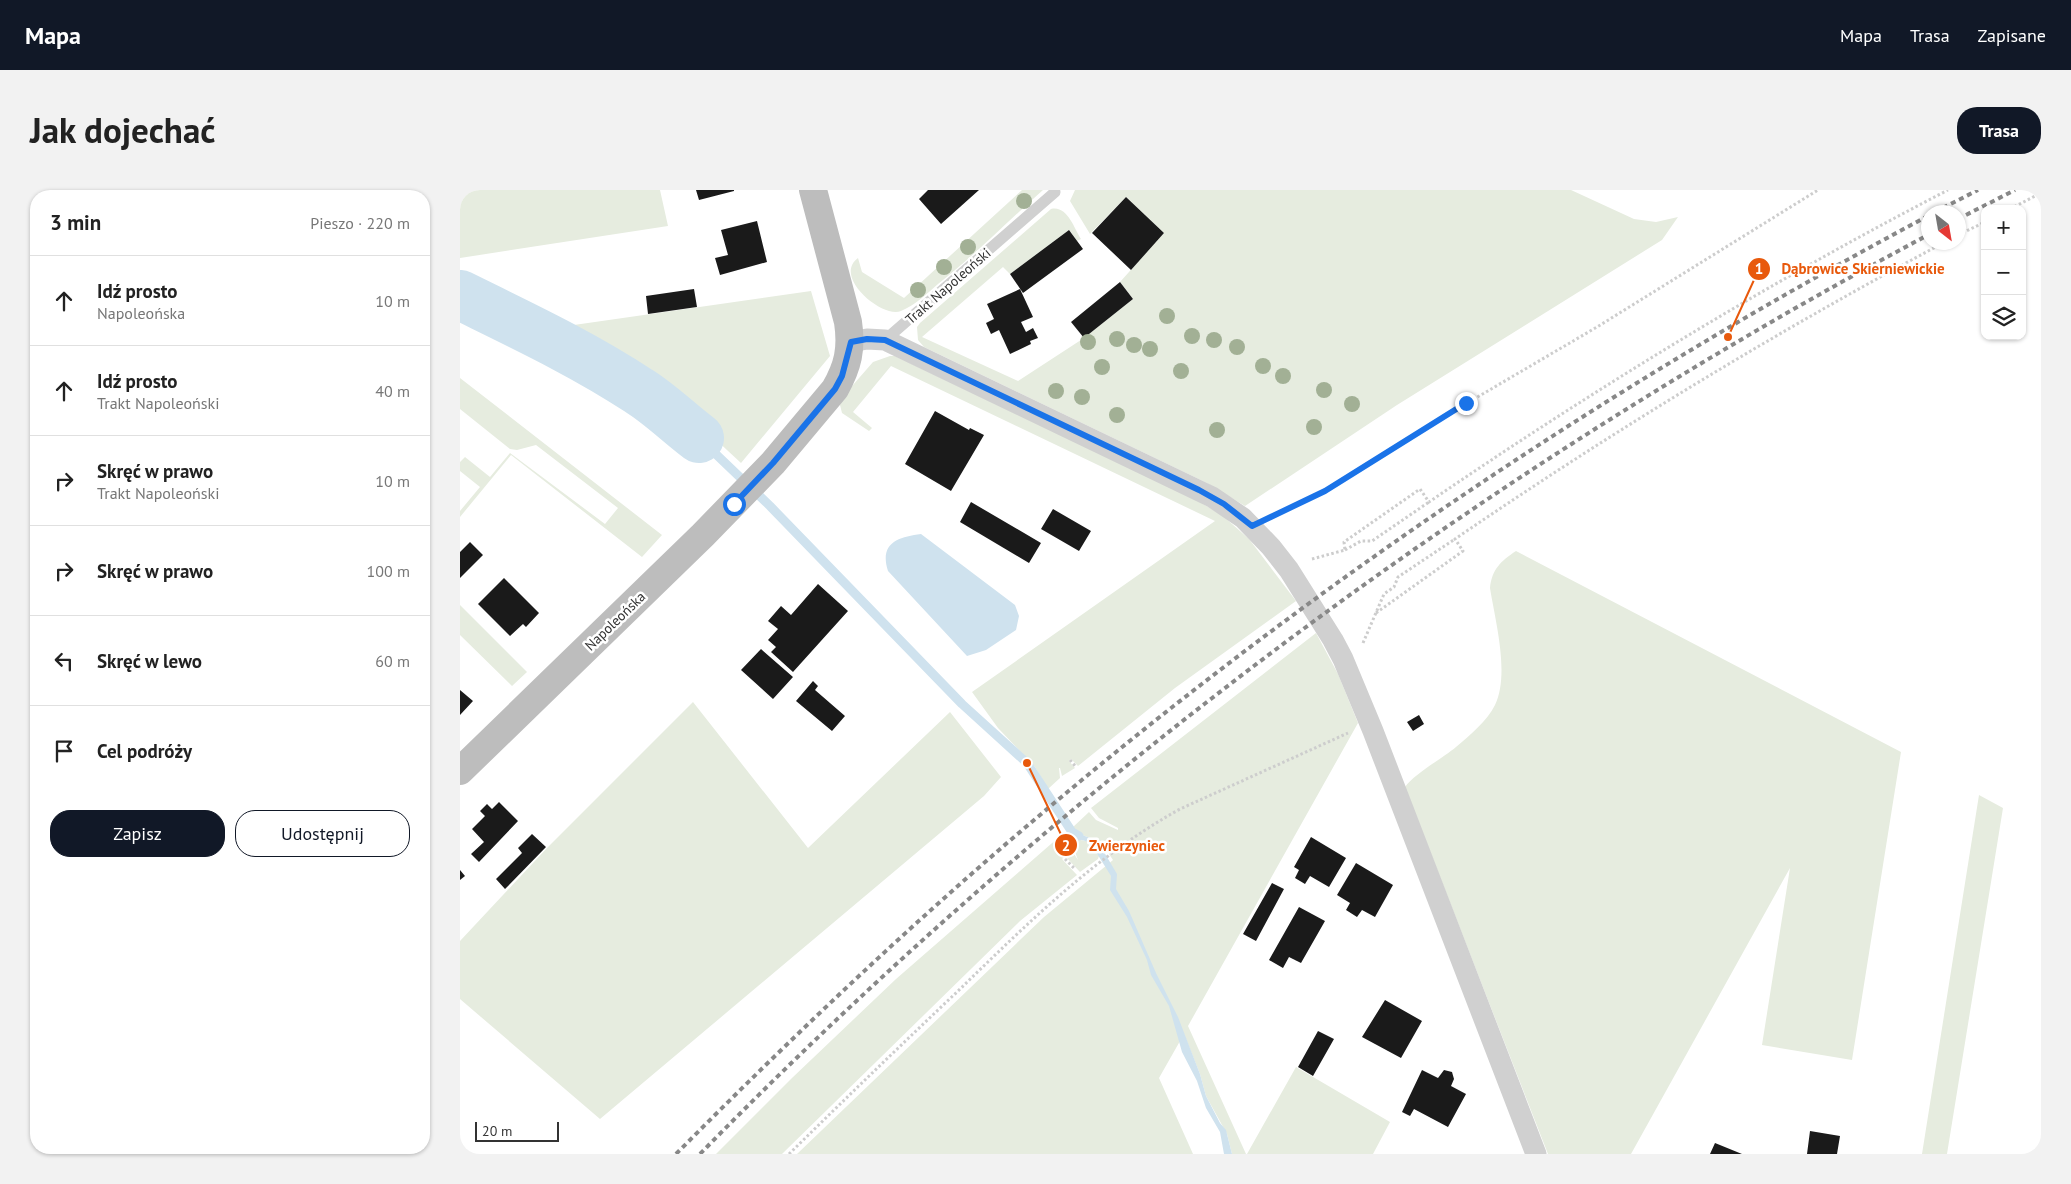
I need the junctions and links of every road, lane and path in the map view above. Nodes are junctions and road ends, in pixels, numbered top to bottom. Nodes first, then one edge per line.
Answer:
1 (813, 190) edge
2 (1818, 190) edge
3 (1948, 190) edge
4 (1056, 192) dead end
5 (2041, 193) edge
6 (2018, 205) edge
7 (1981, 224) edge
8 (1966, 231) edge
9 (1930, 250) edge
10 (885, 340) junction
11 (851, 342) junction
12 (1429, 502) junction
13 (1252, 526) junction
14 (1454, 539) junction
15 (1345, 550) junction
16 (1286, 566) junction
17 (1376, 613) junction
18 (1343, 658) junction
19 (1369, 723) junction
20 (1070, 760) dead end
21 (1076, 767) dead end
22 (460, 771) edge
23 (1065, 859) dead end
24 (1074, 868) dead end
25 (789, 1154) edge
26 (1536, 1154) edge

1 - 11 street
2 - 13 path
3 - 12 path
4 - 10 lane, Trakt Napoleoński
5 - 6 path
7 - 8 path
9 - 14 path
10 - 11 street
10 - 13 street
11 - 22 street, Napoleońska
12 - 15 path
12 - 15 path
13 - 16 street
14 - 17 path
14 - 17 path
15 - 16 path
16 - 18 street
17 - 18 path
18 - 19 street
19 - 25 path
19 - 26 street
20 - 21 path
23 - 24 path

